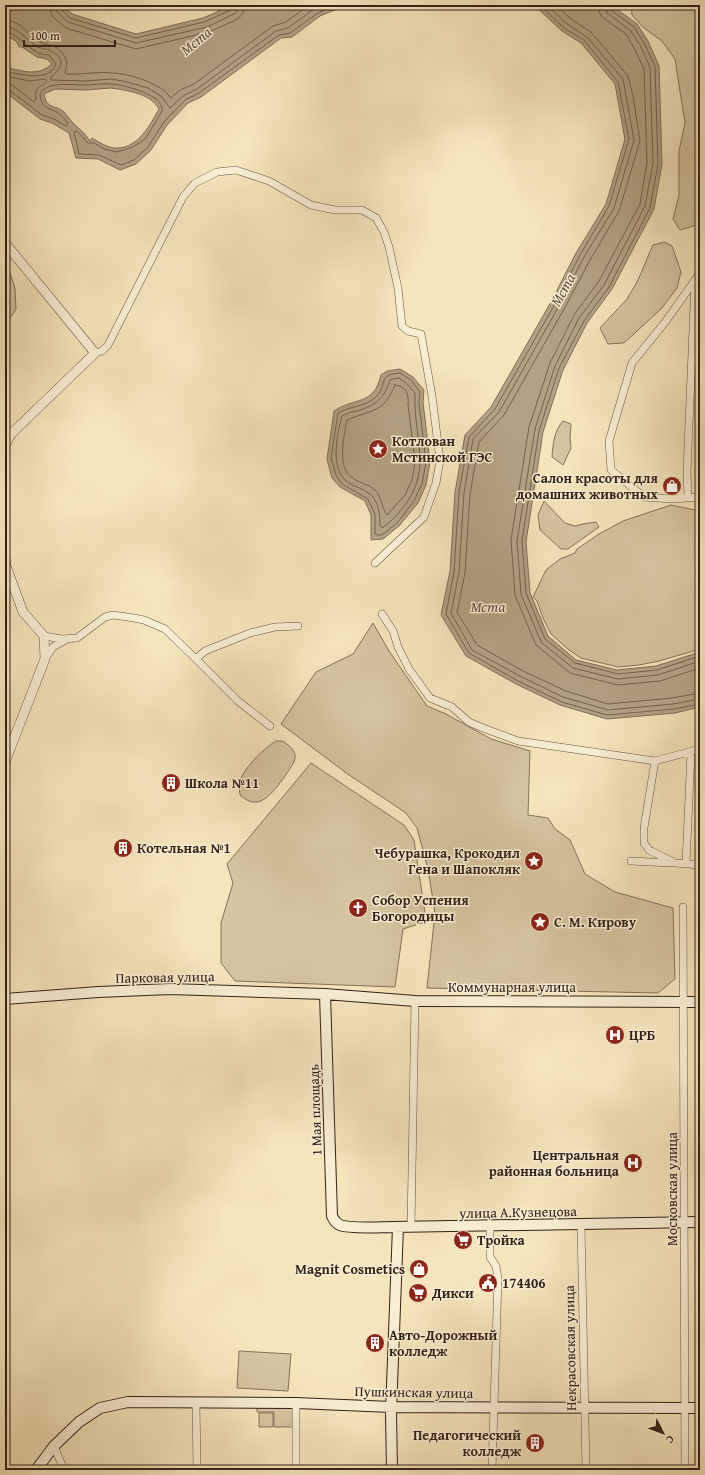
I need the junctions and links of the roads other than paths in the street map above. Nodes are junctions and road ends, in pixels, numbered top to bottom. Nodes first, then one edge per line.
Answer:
1 (5, 244) edge
2 (700, 273) edge
3 (695, 280) junction
4 (95, 353) junction
5 (5, 445) edge
6 (688, 497) junction
7 (700, 497) edge
8 (5, 557) edge
9 (376, 563) dead end
10 (382, 614) dead end
11 (298, 626) dead end
12 (44, 636) junction
13 (69, 638) junction
14 (46, 659) junction
15 (196, 659) junction
16 (270, 726) dead end
17 (700, 750) edge
18 (691, 752) junction
19 (656, 761) junction
20 (5, 762) edge
21 (631, 861) dead end
22 (674, 863) junction
23 (686, 864) junction
24 (700, 865) edge
25 (683, 907) dead end
26 (325, 994) junction
27 (5, 999) edge
28 (415, 1001) junction
29 (684, 1002) junction
30 (700, 1002) edge
31 (700, 1222) edge
32 (685, 1223) junction
33 (338, 1224) joint
34 (581, 1225) junction
35 (490, 1226) junction
36 (398, 1227) junction
37 (411, 1227) junction
38 (196, 1403) junction
39 (296, 1403) junction
40 (392, 1406) junction
41 (493, 1407) junction
42 (584, 1408) junction
43 (686, 1408) junction
44 (700, 1408) edge
45 (54, 1446) junction
46 (36, 1470) edge
47 (64, 1470) edge
48 (197, 1470) edge
49 (296, 1470) edge
50 (392, 1470) edge
51 (492, 1470) edge
52 (586, 1470) edge
53 (686, 1470) edge

1 - 4 street
2 - 3 street
3 - 6 street
3 - 6 street
4 - 5 street
4 - 9 street
6 - 7 street
8 - 12 street
10 - 19 street
11 - 15 street
12 - 13 street
12 - 14 street
13 - 14 street
13 - 15 street
14 - 20 street
15 - 16 street
17 - 18 street
18 - 19 street
18 - 23 street
19 - 22 street
21 - 22 street
22 - 23 street
23 - 24 street
25 - 29 street, Московская улица
26 - 27 main road, Парковая улица
26 - 28 main road, Коммунарная улица
26 - 33 main road, 1 Мая площадь
28 - 29 main road, Коммунарная улица
28 - 37 street
29 - 30 main road, Коммунарная улица
29 - 32 street, Московская улица
31 - 32 main road, улица А.Кузнецова
32 - 34 main road, улица А.Кузнецова
32 - 43 street, Московская улица
33 - 36 main road, улица А.Кузнецова
34 - 35 main road, улица А.Кузнецова
34 - 42 street, Некрасовская улица
35 - 37 main road, улица А.Кузнецова
35 - 41 street
36 - 37 main road, улица А.Кузнецова
36 - 40 main road
38 - 39 main road, Пушкинская улица
38 - 45 main road, Пушкинская улица
38 - 48 street
39 - 40 main road, Пушкинская улица
39 - 49 street
40 - 41 main road, Пушкинская улица
40 - 50 main road
41 - 42 main road, Пушкинская улица
41 - 51 street
42 - 43 main road, Пушкинская улица
42 - 52 street, Некрасовская улица
43 - 44 main road, Пушкинская улица
43 - 53 street, Московская улица
45 - 46 main road, Пушкинская улица
45 - 47 street

